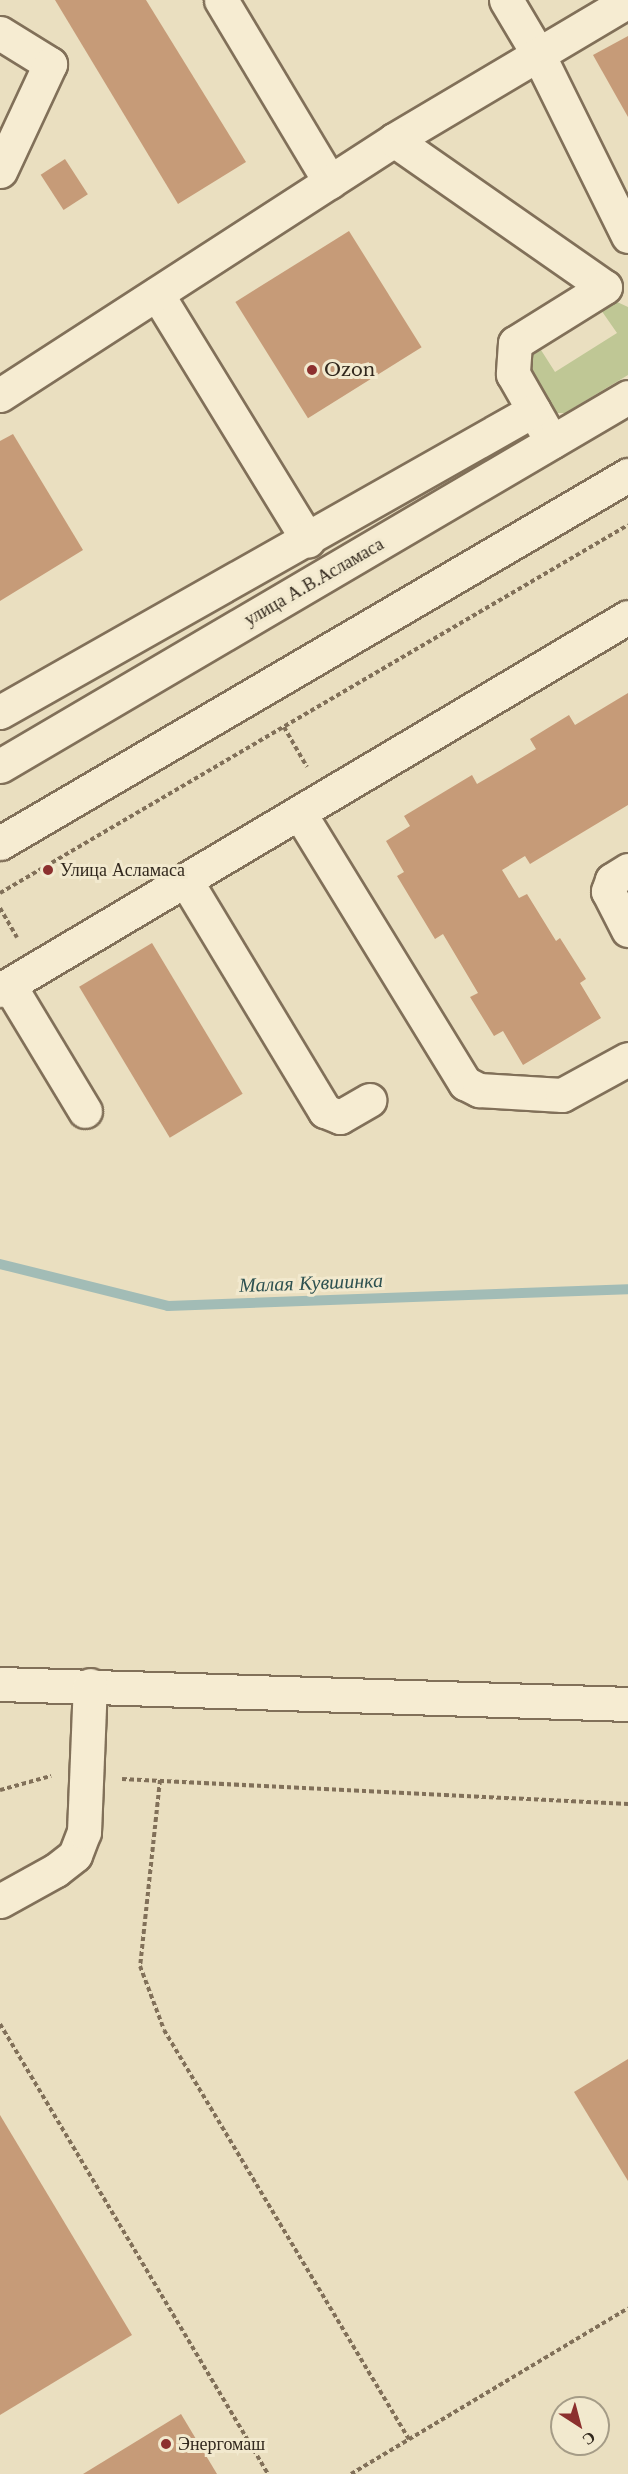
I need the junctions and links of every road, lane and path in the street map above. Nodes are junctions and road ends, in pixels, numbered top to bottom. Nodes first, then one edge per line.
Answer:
1 (221, 0) edge
2 (506, 0) edge
3 (628, 1) edge
4 (0, 33) edge
5 (538, 54) junction
6 (394, 140) junction
7 (0, 171) edge
8 (330, 182) junction
9 (628, 236) edge
10 (617, 281) edge
11 (157, 294) junction
12 (2, 389) edge
13 (628, 397) edge
14 (534, 410) junction
15 (552, 442) junction
16 (628, 475) edge
17 (628, 525) edge
18 (308, 540) junction
19 (628, 617) edge
20 (0, 712) edge
21 (284, 727) junction
22 (0, 766) edge
23 (313, 806) junction
24 (0, 843) edge
25 (628, 870) edge
26 (186, 881) junction
27 (0, 893) edge
28 (628, 930) edge
29 (5, 987) edge
30 (628, 1059) edge
31 (370, 1100) dead end
32 (86, 1111) dead end
33 (0, 1684) edge
34 (90, 1685) junction
35 (628, 1704) edge
36 (628, 1804) edge
37 (0, 1901) edge
38 (0, 2024) edge
39 (628, 2308) edge
40 (409, 2439) junction
41 (268, 2474) edge
42 (351, 2474) edge

1 - 8 street
2 - 5 street
3 - 5 street
4 - 7 street
5 - 6 street
5 - 9 street
6 - 8 street
6 - 10 street
8 - 11 street
10 - 14 street
11 - 12 street
11 - 18 street
13 - 15 street, улица А.В.Асламаса
14 - 15 street
14 - 18 street
15 - 22 street, улица А.В.Асламаса
16 - 24 street
17 - 21 path
18 - 20 street
19 - 23 street
21 - 23 path
21 - 27 path
23 - 26 street
23 - 30 street
25 - 28 street
26 - 29 street
26 - 31 street
29 - 32 street
33 - 34 street
34 - 35 street
34 - 37 street
36 - 40 path
38 - 41 path
39 - 40 path
40 - 42 path

